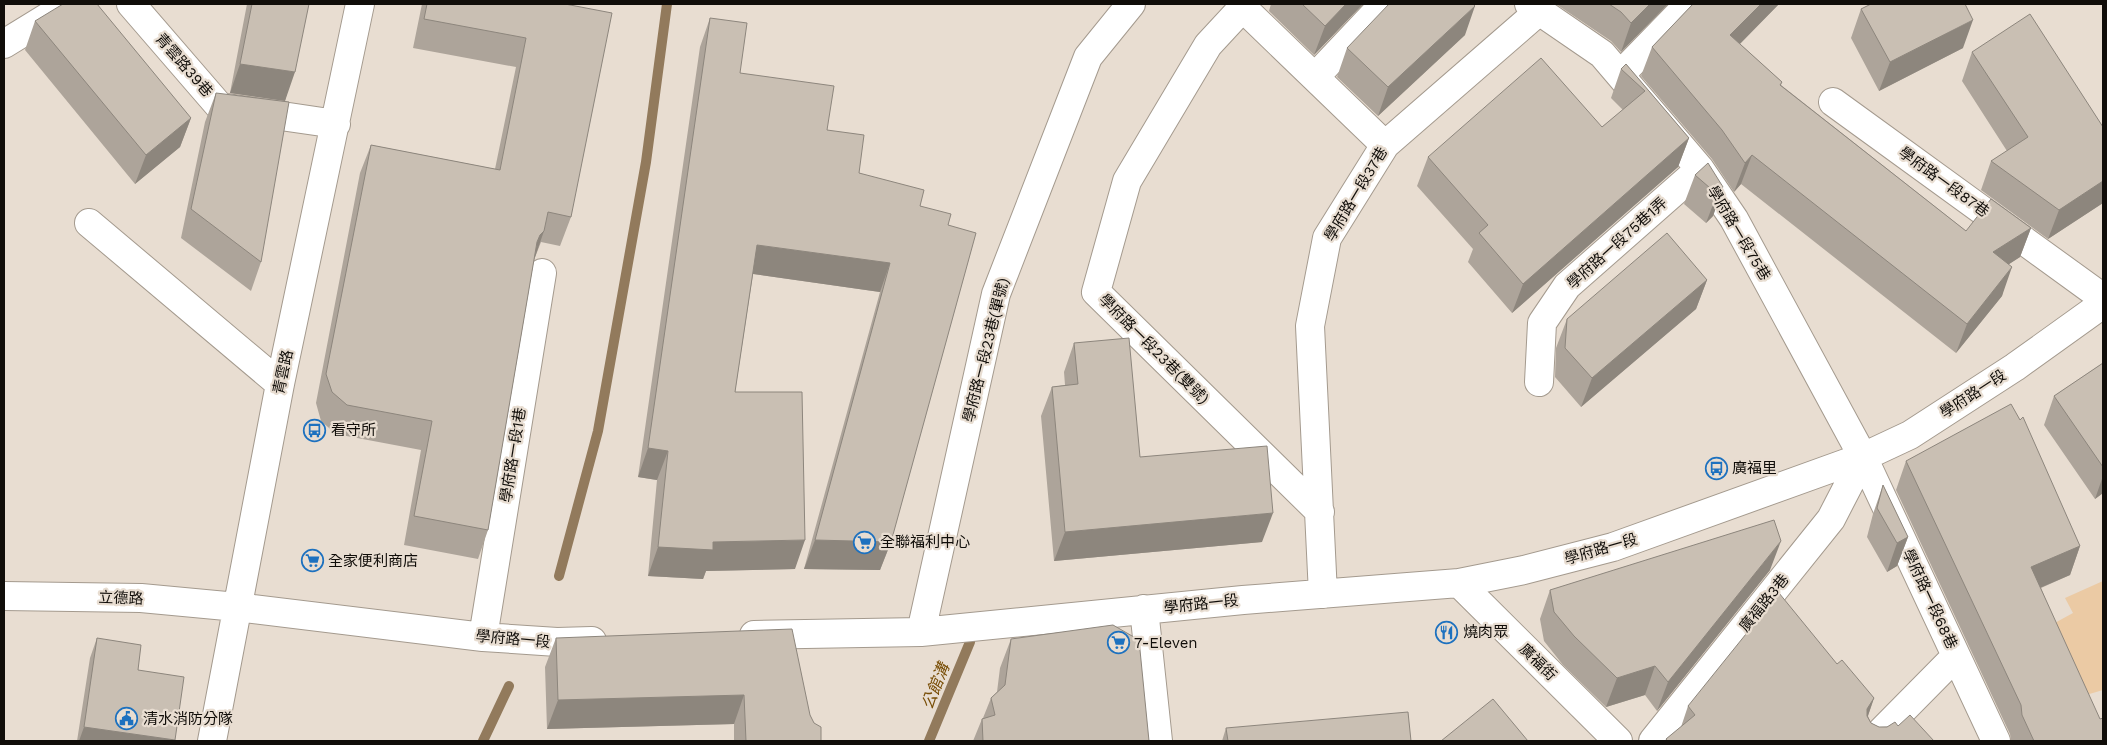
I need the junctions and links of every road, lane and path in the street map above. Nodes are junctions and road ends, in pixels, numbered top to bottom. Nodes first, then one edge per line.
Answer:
1 (69, 4) edge
2 (131, 4) edge
3 (360, 4) edge
4 (1132, 4) edge
5 (1384, 4) edge
6 (1689, 4) edge
7 (1245, 6) edge
8 (1533, 8) edge
9 (4, 44) edge
10 (1620, 75) junction
11 (1315, 77) junction
12 (1833, 102) dead end
13 (336, 124) junction
14 (1385, 145) junction
15 (1700, 170) junction
16 (89, 224) dead end
17 (542, 273) dead end
18 (2103, 298) edge
19 (2103, 304) edge
20 (1539, 382) dead end
21 (280, 384) junction
22 (1863, 457) junction
23 (1320, 512) junction
24 (1459, 583) junction
25 (1323, 594) junction
26 (4, 596) edge
27 (237, 607) junction
28 (1144, 610) junction
29 (921, 632) junction
30 (792, 634) junction
31 (734, 636) edge
32 (483, 637) junction
33 (618, 640) edge
34 (1956, 656) junction
35 (798, 663) edge
36 (212, 741) edge
37 (1158, 741) edge
38 (1618, 741) edge
39 (1653, 741) edge
40 (1872, 741) edge
41 (1996, 741) edge

1 - 9 street
2 - 13 street, 青雲路39巷
3 - 13 street, 青雲路
4 - 29 street, 學府路一段23巷(單號)
5 - 11 street
6 - 10 street
7 - 11 street
7 - 23 street, 學府路一段23巷(雙號)
8 - 10 street, 學府路一段75巷
8 - 14 street, 學府路一段37巷
10 - 15 street, 學府路一段75巷
11 - 14 street
12 - 18 street, 學府路一段87巷
13 - 21 street, 青雲路
14 - 23 street, 學府路一段37巷
15 - 20 street, 學府路一段75巷1弄
15 - 22 street, 學府路一段75巷
16 - 21 street
17 - 32 street, 學府路一段1巷
19 - 22 street, 學府路一段
21 - 27 street, 青雲路
22 - 24 street, 學府路一段
22 - 34 street, 學府路一段68巷
22 - 39 street, 廣福路3巷
23 - 25 street, 學府路一段37巷
24 - 25 street, 學府路一段
24 - 38 street, 廣福街
25 - 28 street, 學府路一段
26 - 27 street, 立德路
27 - 32 street, 學府路一段
27 - 36 street, 青雲路
28 - 29 street, 學府路一段
28 - 37 street
29 - 30 street, 學府路一段
30 - 31 street, 學府路一段
30 - 35 street
32 - 33 street, 學府路一段
34 - 40 street
34 - 41 street, 學府路一段68巷

